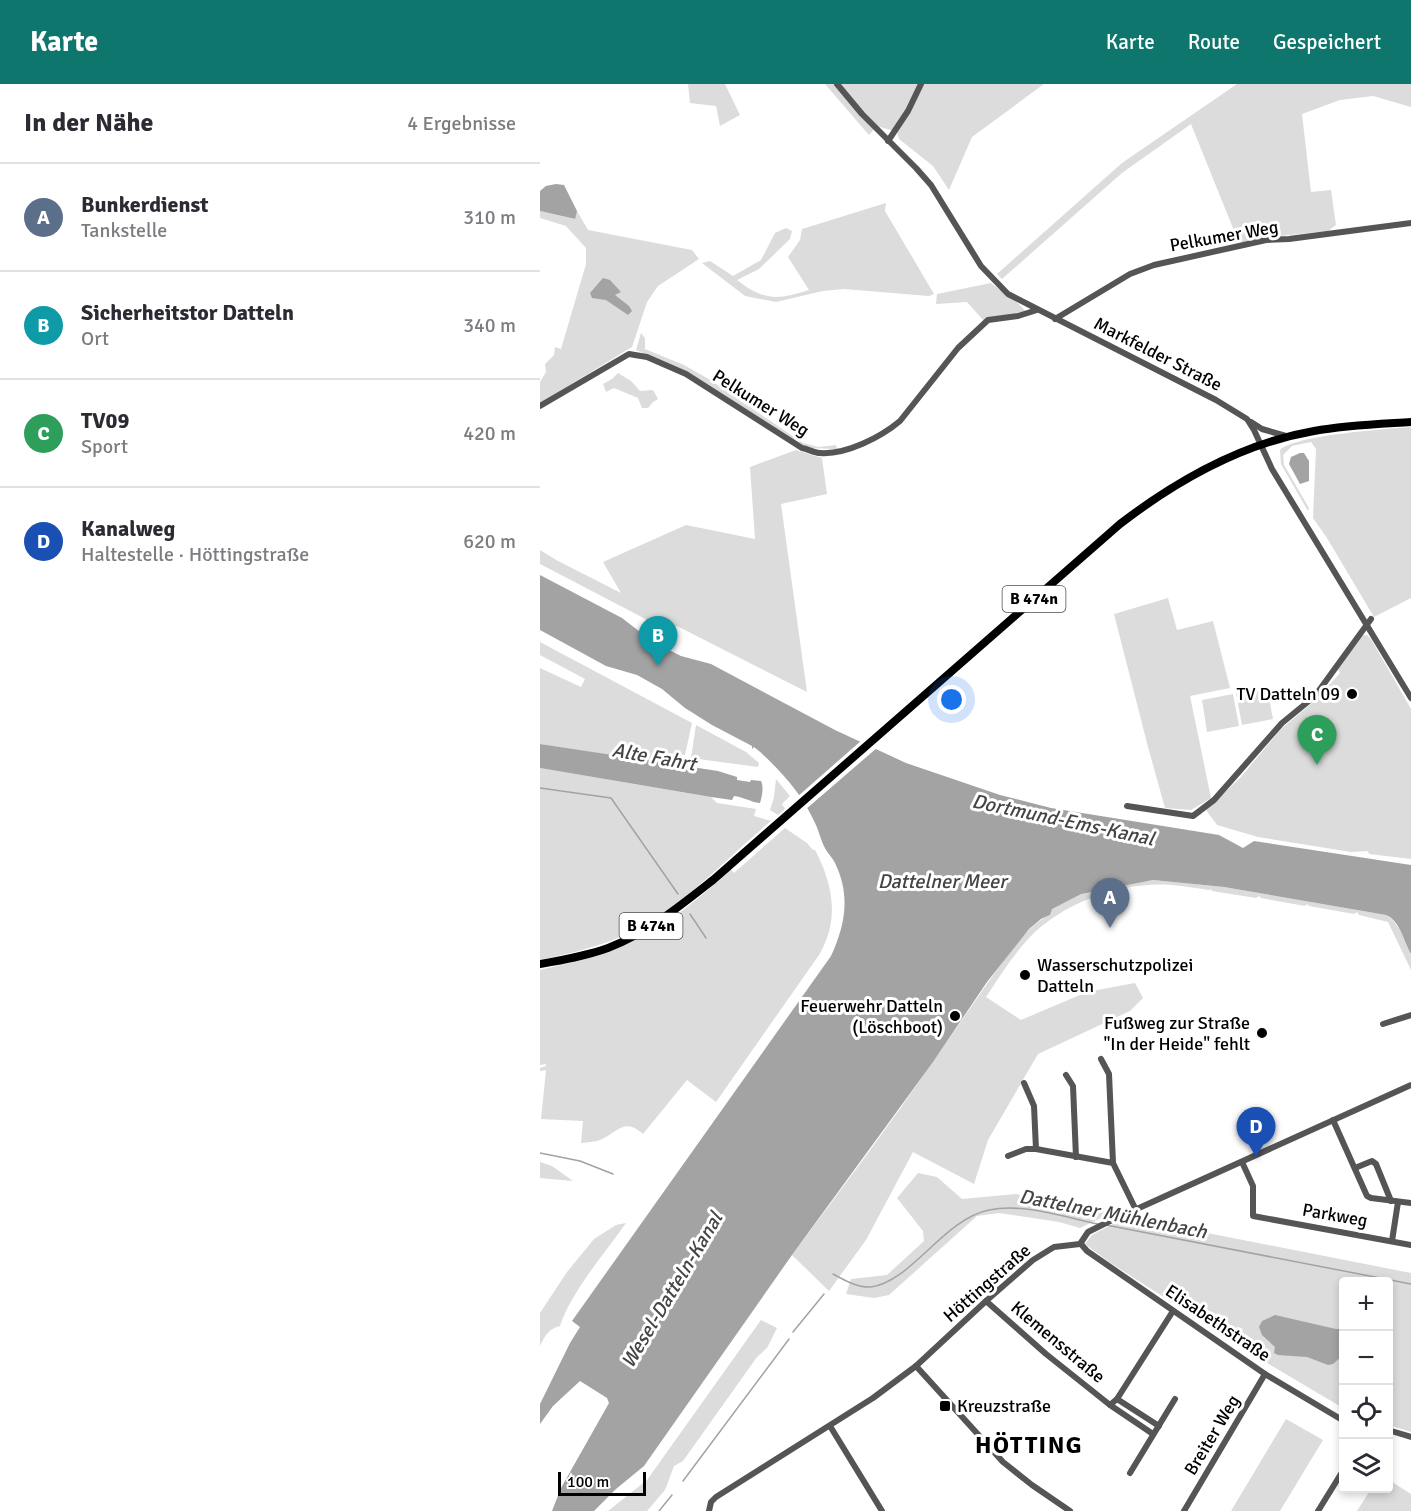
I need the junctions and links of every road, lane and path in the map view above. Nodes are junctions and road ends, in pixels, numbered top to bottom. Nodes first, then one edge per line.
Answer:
1 (837, 84) edge
2 (921, 84) edge
3 (888, 141) junction
4 (1411, 223) edge
5 (1037, 310) junction
6 (1055, 318) junction
7 (540, 406) edge
8 (1247, 419) junction
9 (1411, 422) edge
10 (1290, 437) junction
11 (1261, 445) junction
12 (1369, 621) junction
13 (1411, 698) edge
14 (1127, 806) dead end
15 (540, 964) edge
16 (1411, 1015) edge
17 (1383, 1024) dead end
18 (1101, 1059) dead end
19 (1066, 1075) dead end
20 (1024, 1083) dead end
21 (1411, 1085) edge
22 (1333, 1120) junction
23 (1036, 1149) junction
24 (1008, 1156) dead end
25 (1076, 1157) junction
26 (1242, 1161) junction
27 (1113, 1163) junction
28 (1355, 1168) junction
29 (1395, 1201) junction
30 (1411, 1203) edge
31 (1136, 1210) junction
32 (1392, 1241) junction
33 (1081, 1244) junction
34 (1411, 1245) edge
35 (986, 1301) junction
36 (1173, 1311) junction
37 (916, 1366) junction
38 (1265, 1374) junction
39 (1117, 1399) junction
40 (1175, 1399) dead end
41 (1110, 1406) junction
42 (1339, 1418) edge
43 (830, 1426) junction
44 (1159, 1426) junction
45 (1393, 1431) edge
46 (1153, 1434) junction
47 (1411, 1437) edge
48 (1130, 1473) dead end
49 (1339, 1477) edge
50 (709, 1511) edge
51 (882, 1511) edge
52 (1070, 1511) edge
53 (1184, 1511) edge
54 (1318, 1511) edge

1 - 3 street, Markfelder Straße
2 - 3 street
3 - 5 street, Markfelder Straße
4 - 6 street, Pelkumer Weg
5 - 6 street, Markfelder Straße
5 - 7 street, Pelkumer Weg
6 - 8 street, Markfelder Straße
8 - 10 street, Markfelder Straße
8 - 11 street
9 - 10 main road, B 474n
10 - 11 main road, B 474n
11 - 12 street
11 - 15 main road, B 474n
12 - 13 street
12 - 14 street
16 - 17 street
18 - 27 street
19 - 25 street
20 - 23 street
21 - 22 street
22 - 26 street
22 - 28 street
23 - 24 street
23 - 25 street
25 - 27 street
26 - 31 street
26 - 32 street, Parkweg
27 - 31 street
28 - 29 street
28 - 29 street
29 - 30 street
29 - 32 street
31 - 33 street
32 - 34 street, Parkweg
33 - 35 street, Höttingstraße
33 - 36 street, Elisabethstraße
35 - 37 street, Höttingstraße
35 - 41 street, Klemensstraße
36 - 38 street, Elisabethstraße
36 - 39 street, Klemensstraße
37 - 43 street, Höttingstraße
37 - 52 street
38 - 42 street, Elisabethstraße
38 - 53 street, Breiter Weg
39 - 41 street, Klemensstraße
39 - 44 street, Klemensstraße
40 - 44 street
41 - 46 street, Klemensstraße
43 - 50 street, Höttingstraße
43 - 51 street
44 - 46 street
45 - 47 street
46 - 48 street
49 - 54 street

